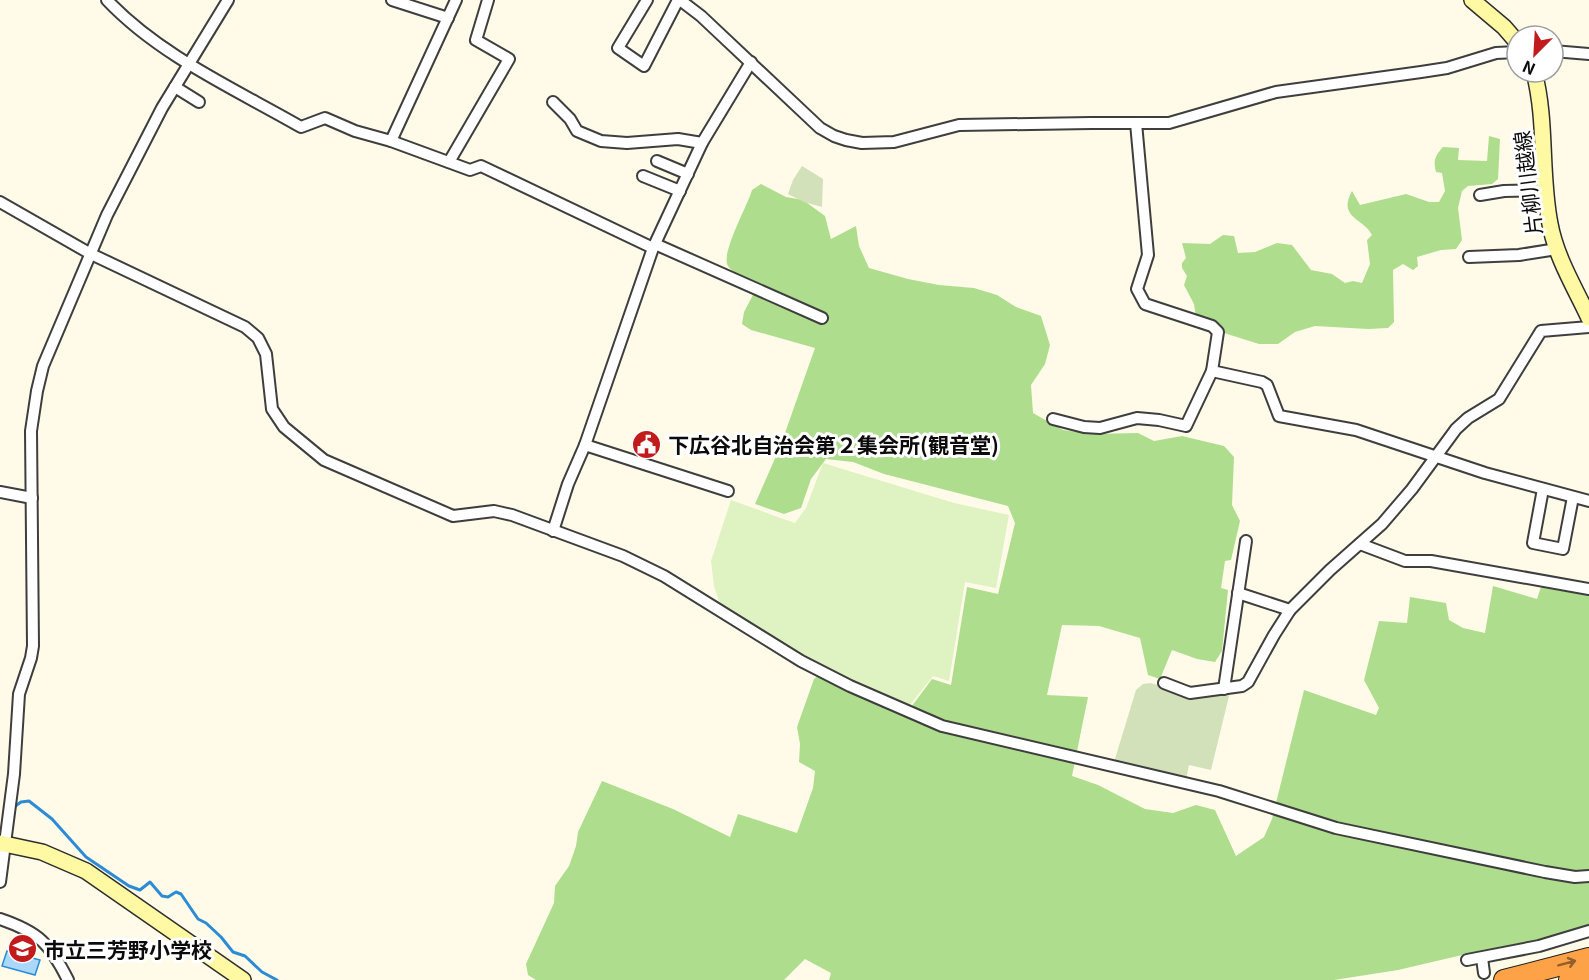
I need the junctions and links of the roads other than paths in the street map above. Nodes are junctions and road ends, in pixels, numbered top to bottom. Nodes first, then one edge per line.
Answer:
1 (107, 0) edge
2 (228, 0) edge
3 (392, 0) edge
4 (456, 0) edge
5 (488, 0) edge
6 (647, 0) edge
7 (679, 0) edge
8 (1472, 0) edge
9 (448, 18) junction
10 (1505, 28) edge
11 (1565, 52) edge
12 (1505, 53) edge
13 (1589, 54) edge
14 (751, 62) junction
15 (189, 63) junction
16 (1536, 84) edge
17 (175, 87) junction
18 (199, 102) dead end
19 (553, 102) dead end
20 (1136, 123) junction
21 (391, 141) junction
22 (702, 143) junction
23 (657, 161) dead end
24 (449, 162) junction
25 (688, 174) junction
26 (643, 176) dead end
27 (1546, 190) junction
28 (680, 191) junction
29 (1480, 195) dead end
30 (0, 202) edge
31 (654, 246) junction
32 (1557, 249) junction
33 (91, 254) junction
34 (1469, 257) dead end
35 (822, 318) dead end
36 (1589, 318) edge
37 (1589, 327) edge
38 (1212, 371) junction
39 (1053, 419) dead end
40 (585, 445) junction
41 (1436, 456) junction
42 (1543, 489) junction
43 (728, 491) dead end
44 (0, 492) edge
45 (1573, 497) junction
46 (32, 498) junction
47 (1589, 501) edge
48 (553, 531) junction
49 (1246, 541) dead end
50 (1360, 544) junction
51 (1589, 590) edge
52 (1238, 593) junction
53 (1290, 610) junction
54 (1164, 683) dead end
55 (1224, 689) junction
56 (2, 844) edge
57 (1589, 876) edge
58 (0, 882) edge
59 (0, 919) edge
60 (1589, 931) edge
61 (1482, 958) junction
62 (1589, 958) edge
63 (1467, 960) dead end
64 (1484, 973) dead end
65 (1589, 974) edge
66 (68, 980) edge
67 (243, 980) edge
68 (1504, 980) edge
69 (1569, 980) edge

1 - 15 street
2 - 15 street
3 - 9 street
4 - 9 street
5 - 24 street
6 - 7 street
7 - 14 street
8 - 10 main road
9 - 21 street
11 - 13 street
12 - 20 street
14 - 20 street
14 - 22 street
15 - 17 street
15 - 21 street
16 - 27 main road, 片柳川越線
17 - 18 street
17 - 33 street
19 - 22 street
20 - 38 street
21 - 24 street
22 - 25 street
23 - 25 street
24 - 31 street
25 - 28 street
26 - 28 street
27 - 29 street
27 - 32 main road, 片柳川越線
28 - 31 street
30 - 33 street
31 - 35 street
31 - 40 street
32 - 34 street
32 - 36 main road, 片柳川越線
33 - 46 street
33 - 48 street
37 - 41 street
38 - 39 street
38 - 41 street
40 - 43 street
40 - 48 street
41 - 42 street
41 - 50 street
42 - 45 street
42 - 45 street
44 - 46 street
45 - 47 street
46 - 56 street
48 - 57 street
49 - 52 street
50 - 51 street
50 - 53 street
52 - 53 street
52 - 55 street
53 - 55 street
54 - 55 street
56 - 58 street
56 - 67 main road
59 - 66 street
60 - 61 street
61 - 63 street
61 - 64 street
68 -> 62 highway
65 - 69 highway

